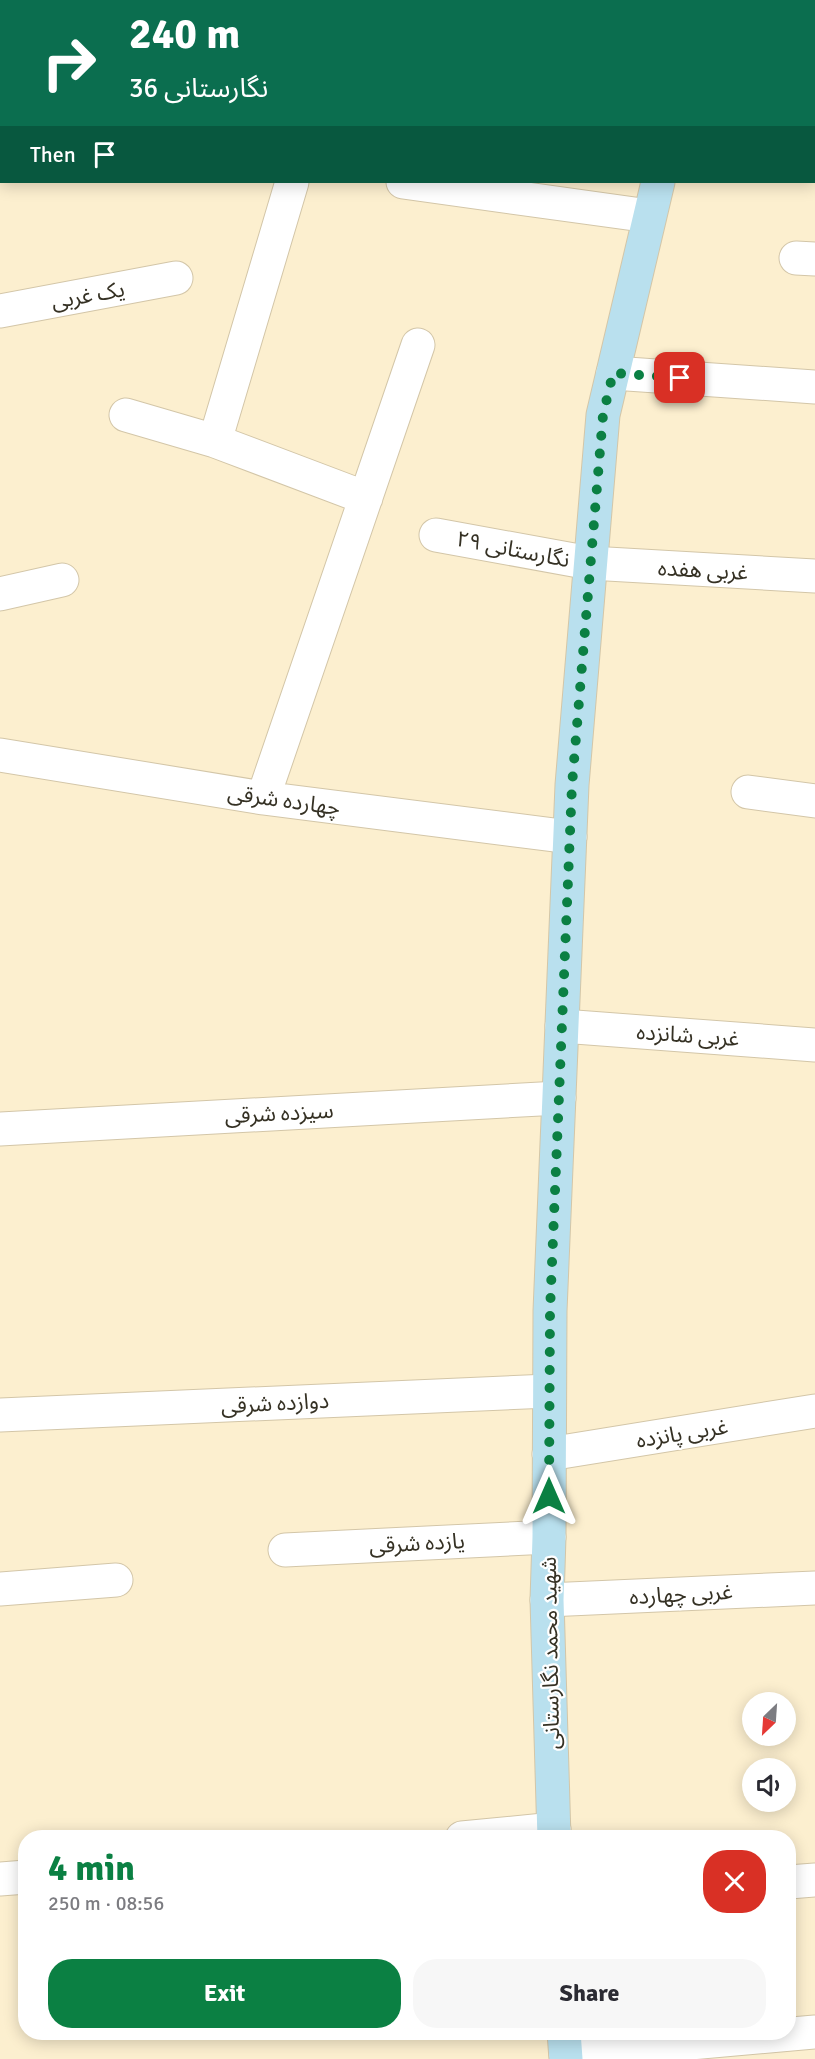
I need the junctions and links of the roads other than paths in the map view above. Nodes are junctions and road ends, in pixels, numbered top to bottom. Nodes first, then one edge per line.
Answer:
1 (292, 183) edge
2 (410, 183) edge
3 (658, 183) edge
4 (649, 216) junction
5 (176, 278) dead end
6 (0, 311) edge
7 (418, 345) dead end
8 (613, 373) junction
9 (815, 387) edge
10 (126, 415) dead end
11 (215, 441) junction
12 (366, 498) junction
13 (436, 535) dead end
14 (590, 563) junction
15 (815, 576) edge
16 (62, 580) dead end
17 (0, 594) edge
18 (0, 755) edge
19 (748, 792) dead end
20 (263, 798) junction
21 (815, 801) edge
22 (570, 837) junction
23 (562, 1026) junction
24 (815, 1044) edge
25 (559, 1098) junction
26 (0, 1129) edge
27 (549, 1391) junction
28 (815, 1411) edge
29 (0, 1415) edge
30 (549, 1454) junction
31 (549, 1537) junction
32 (285, 1550) dead end
33 (116, 1580) dead end
34 (815, 1588) edge
35 (0, 1589) edge
36 (547, 1600) junction
37 (554, 1830) edge
38 (18, 1878) edge
39 (0, 1879) edge
40 (815, 1880) edge
41 (796, 1881) edge
42 (815, 2032) edge
43 (796, 2033) edge
44 (697, 2040) edge
45 (565, 2049) edge

1 - 11 street
2 - 4 street
3 - 4 street, شهید محمد نگارستانی
4 - 8 street, شهید محمد نگارستانی
5 - 6 street, یک غربی
7 - 12 street
8 - 9 street
8 - 14 street, شهید محمد نگارستانی
10 - 11 street
11 - 12 street
12 - 20 street
13 - 14 street, نگارستانی ۲۹
14 - 15 street, غربی هفده
14 - 22 street, شهید محمد نگارستانی
16 - 17 street
18 - 20 street, چهارده شرقی
19 - 21 street
20 - 22 street, چهارده شرقی
22 - 23 street, شهید محمد نگارستانی
23 - 24 street, غربی شانزده
23 - 25 street, شهید محمد نگارستانی
25 - 26 street, سیزده شرقی
25 - 27 street, شهید محمد نگارستانی
27 - 29 street, دوازده شرقی
27 - 30 street, شهید محمد نگارستانی
28 - 30 street, غربی پانزده
30 - 31 street, شهید محمد نگارستانی
31 - 32 street, یازده شرقی
31 - 36 street, شهید محمد نگارستانی
33 - 35 street
34 - 36 street, غربی چهارده
36 - 37 street, شهید محمد نگارستانی
38 - 39 street
40 - 41 street
42 - 43 street
44 - 45 street

